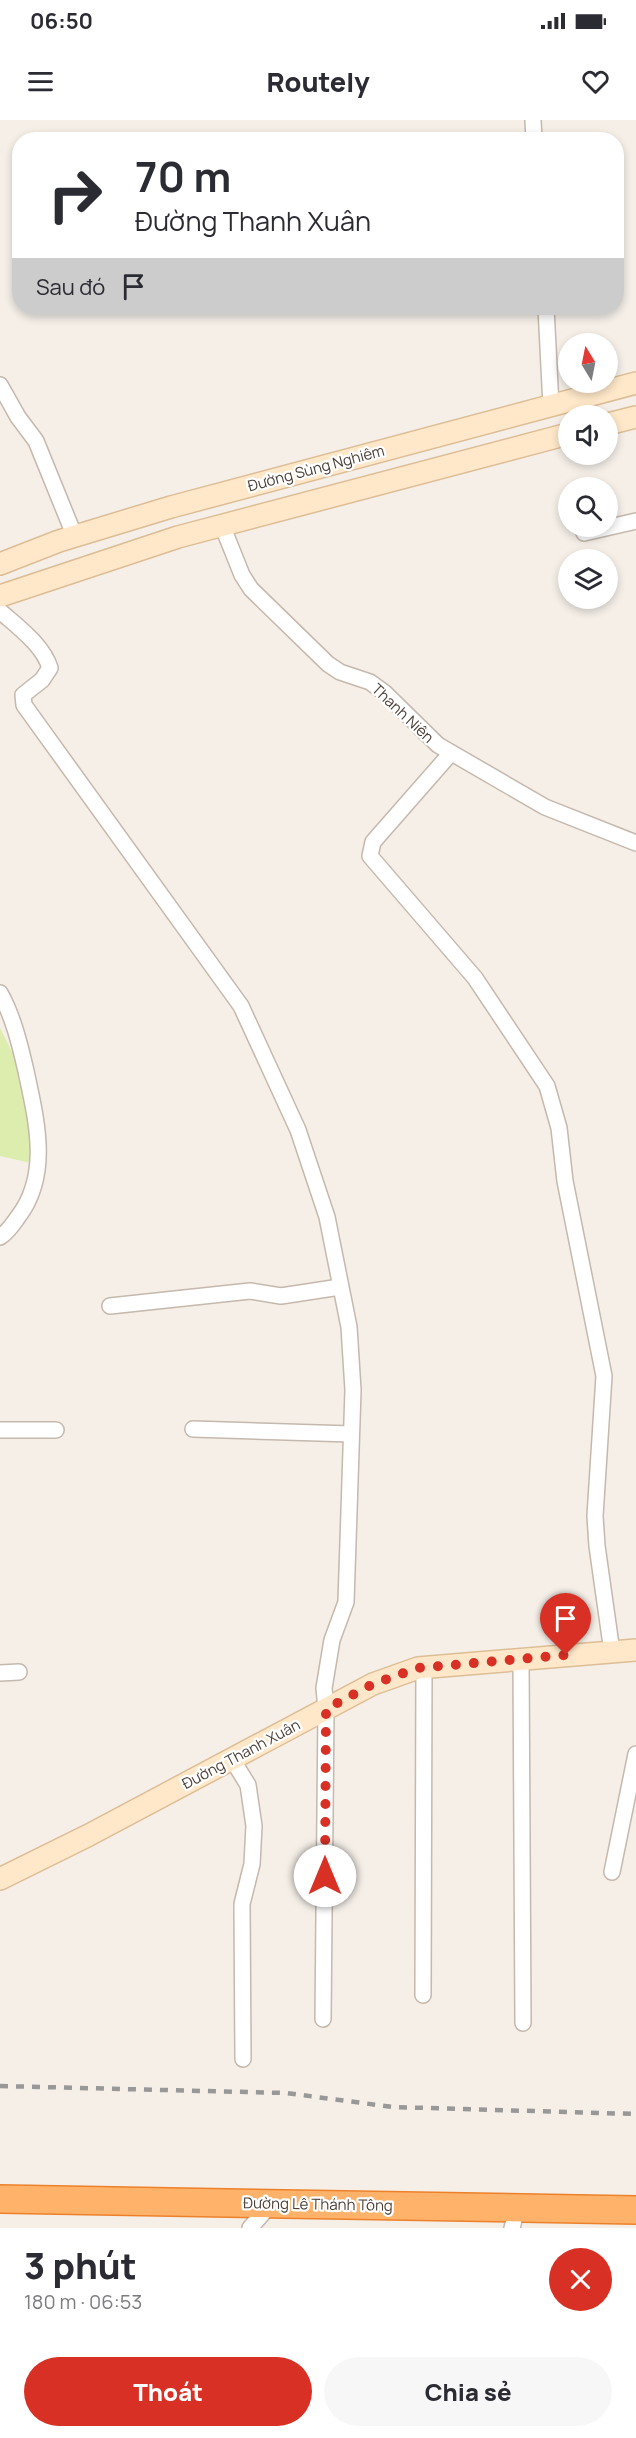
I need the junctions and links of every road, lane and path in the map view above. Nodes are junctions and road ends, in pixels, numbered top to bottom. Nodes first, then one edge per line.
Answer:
1 (546, 315) edge
2 (636, 383) edge
3 (0, 385) edge
4 (551, 406) junction
5 (636, 417) edge
6 (618, 422) edge
7 (558, 437) edge
8 (636, 521) edge
9 (222, 525) junction
10 (618, 525) edge
11 (75, 537) junction
12 (0, 564) edge
13 (0, 596) edge
14 (0, 611) edge
15 (451, 753) junction
16 (636, 843) edge
17 (0, 993) edge
18 (0, 1237) edge
19 (340, 1287) junction
20 (110, 1306) dead end
21 (193, 1429) dead end
22 (0, 1430) edge
23 (56, 1430) dead end
24 (351, 1434) junction
25 (636, 1650) edge
26 (612, 1652) junction
27 (521, 1659) junction
28 (424, 1668) junction
29 (19, 1672) dead end
30 (0, 1673) edge
31 (326, 1709) junction
32 (636, 1754) edge
33 (232, 1759) junction
34 (612, 1872) dead end
35 (0, 1879) edge
36 (423, 1995) dead end
37 (323, 2019) dead end
38 (523, 2024) dead end
39 (243, 2059) dead end
40 (0, 2199) edge
41 (271, 2204) junction
42 (636, 2210) edge
43 (515, 2218) edge
44 (250, 2228) edge

1 - 4 street
2 - 4 street, Đường Sùng Nghiêm
3 - 11 street
4 - 11 street, Đường Sùng Nghiêm
5 - 6 street
7 - 9 street, Đường Sùng Nghiêm
8 - 10 street
9 - 13 street, Đường Sùng Nghiêm
9 - 15 street, Thanh Niên
11 - 12 street, Đường Sùng Nghiêm
14 - 19 street
15 - 16 street, Thanh Niên
15 - 26 street
17 - 18 street
19 - 20 street
19 - 24 street
21 - 24 street
22 - 23 street
24 - 31 street
25 - 26 street, Đường Thanh Xuân
26 - 27 street, Đường Thanh Xuân
27 - 28 street, Đường Thanh Xuân
27 - 38 street
28 - 31 street, Đường Thanh Xuân
28 - 36 street
29 - 30 street
31 - 33 street, Đường Thanh Xuân
31 - 37 street
32 - 34 street
33 - 35 street, Đường Thanh Xuân
33 - 39 street
40 - 41 highway, Đường Lê Thánh Tông
41 - 43 highway, Đường Lê Thánh Tông
41 - 44 street
42 - 43 highway, Đường Lê Thánh Tông

